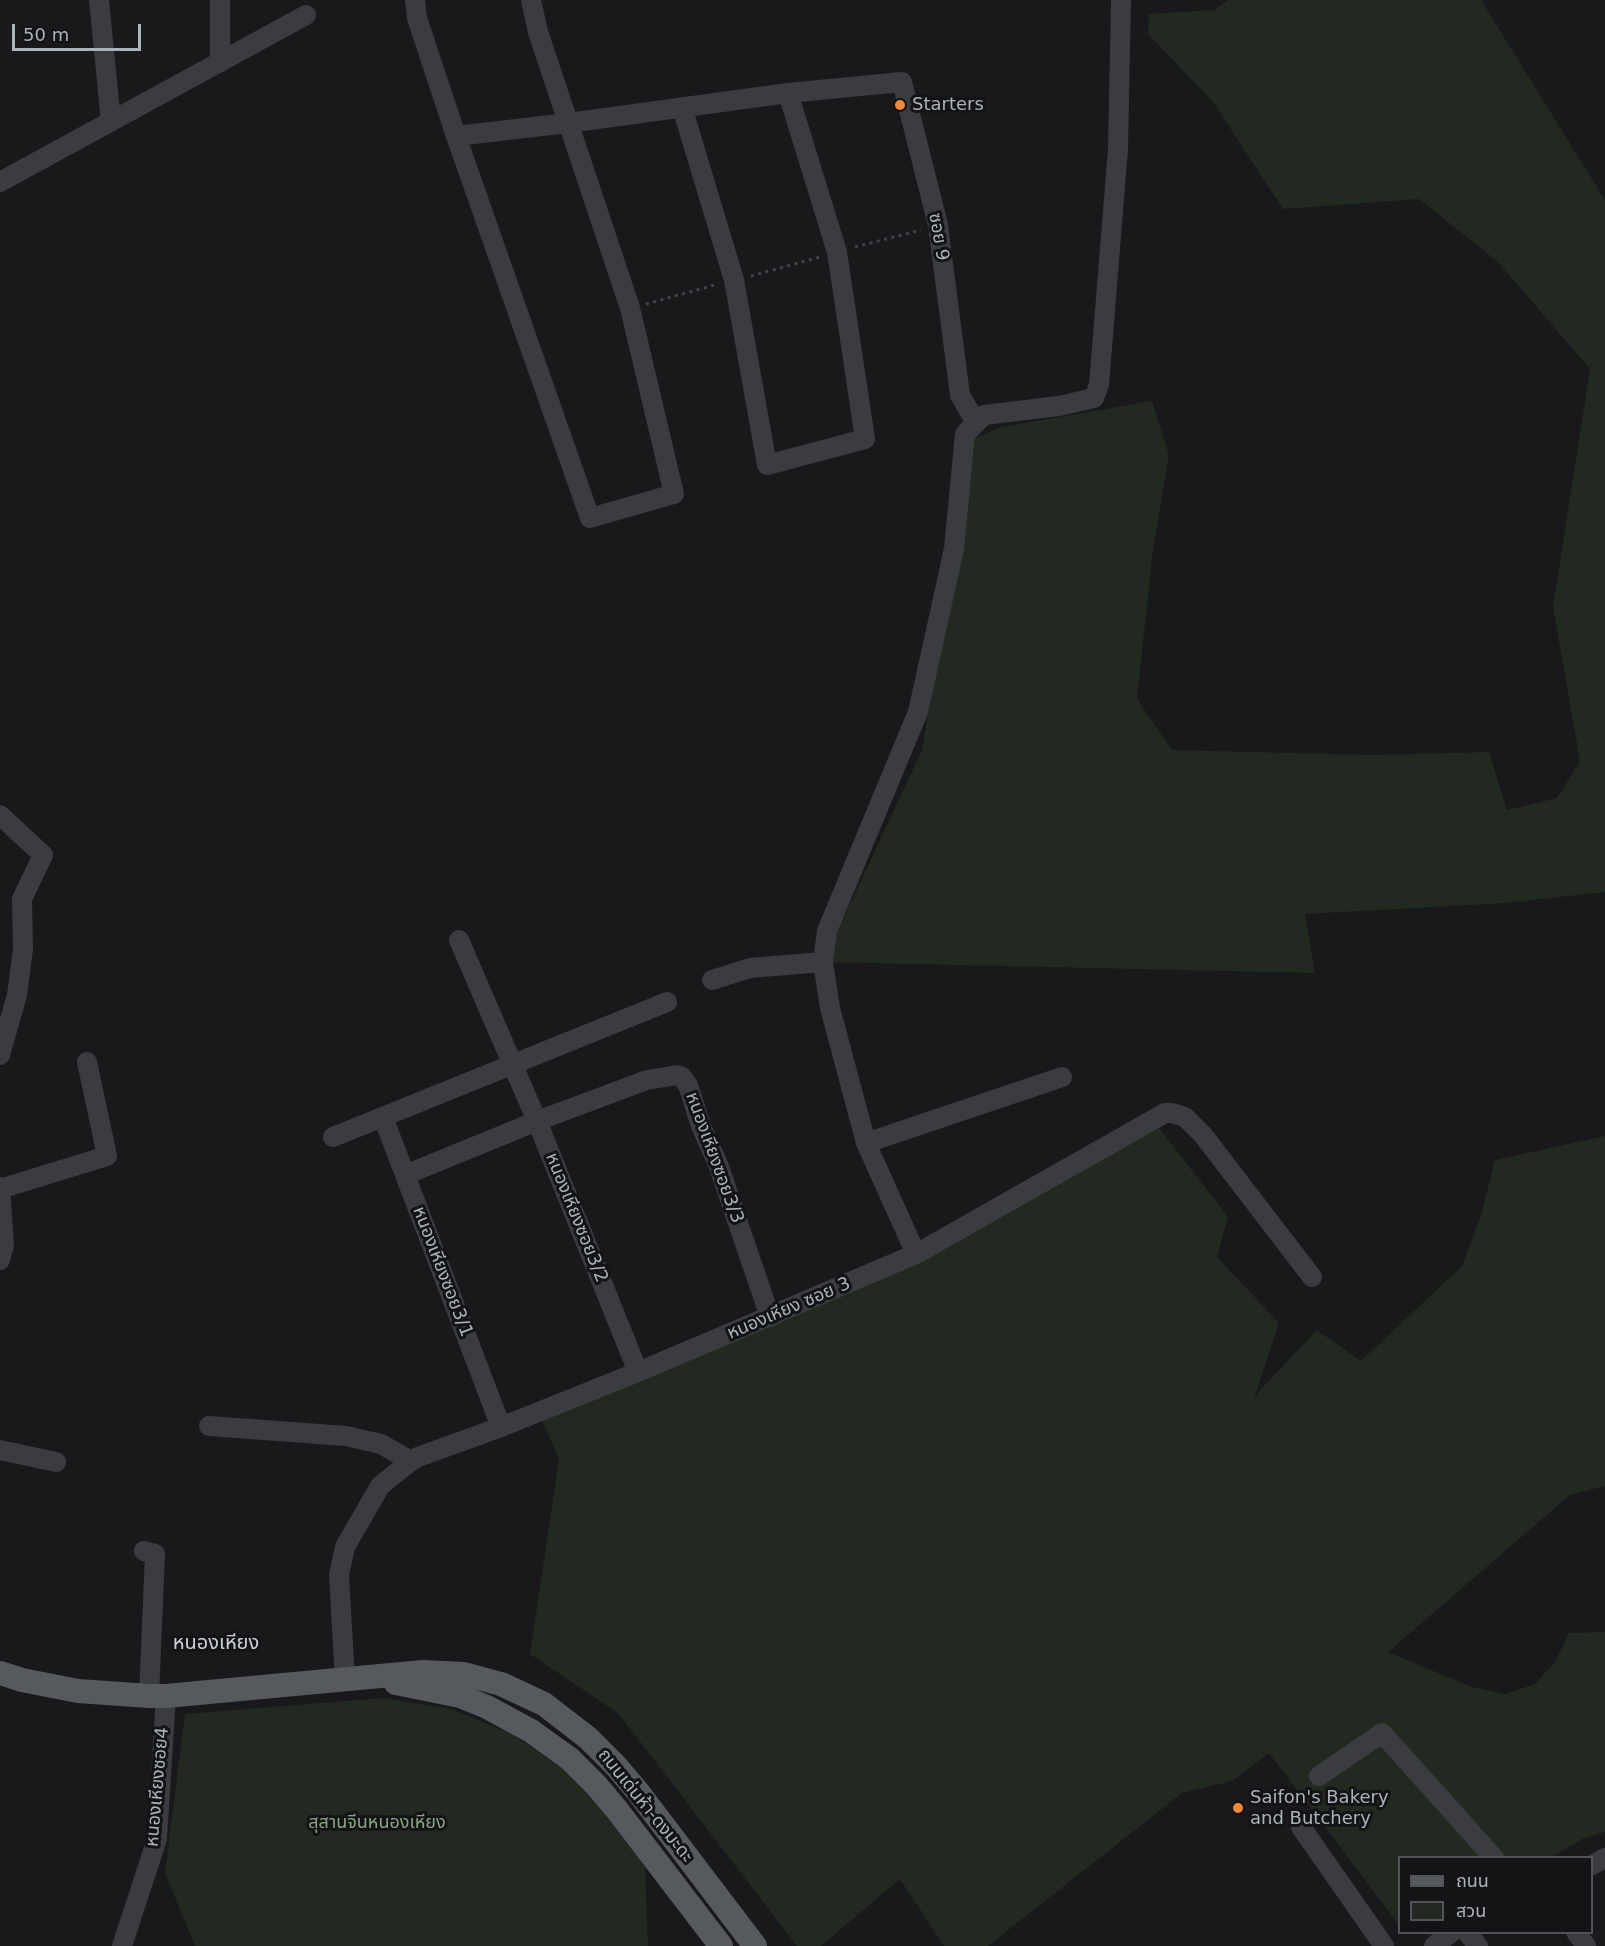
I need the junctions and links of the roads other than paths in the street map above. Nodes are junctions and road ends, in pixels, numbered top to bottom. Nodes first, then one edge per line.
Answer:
1 (99, 0) edge
2 (220, 0) edge
3 (415, 0) edge
4 (531, 0) edge
5 (1122, 0) edge
6 (306, 15) dead end
7 (220, 62) junction
8 (788, 93) junction
9 (682, 107) junction
10 (111, 122) junction
11 (568, 123) junction
12 (456, 135) junction
13 (0, 182) edge
14 (976, 423) junction
15 (0, 815) edge
16 (459, 940) dead end
17 (823, 962) junction
18 (712, 980) dead end
19 (667, 1002) dead end
20 (0, 1055) edge
21 (87, 1062) dead end
22 (513, 1065) junction
23 (1062, 1077) dead end
24 (383, 1117) junction
25 (537, 1121) junction
26 (333, 1137) dead end
27 (866, 1143) junction
28 (405, 1175) junction
29 (0, 1188) edge
30 (916, 1254) junction
31 (0, 1260) edge
32 (1312, 1277) dead end
33 (770, 1317) junction
34 (638, 1372) junction
35 (208, 1426) dead end
36 (501, 1427) junction
37 (0, 1450) edge
38 (411, 1461) junction
39 (56, 1462) dead end
40 (144, 1551) dead end
41 (0, 1673) edge
42 (374, 1678) junction
43 (345, 1679) junction
44 (157, 1696) junction
45 (616, 1766) junction
46 (1319, 1776) dead end
47 (596, 1785) junction
48 (1301, 1827) dead end
49 (1493, 1856) edge
50 (1449, 1934) edge
51 (1469, 1934) edge
52 (122, 1946) edge
53 (721, 1946) edge
54 (755, 1946) edge
55 (1384, 1946) edge
56 (1434, 1946) edge
57 (1478, 1946) edge

1 - 10 street
2 - 7 street
3 - 12 street
4 - 11 street
5 - 14 street
6 - 7 street
7 - 10 street
8 - 9 street
8 - 9 street
8 - 14 street, ซอย 9
9 - 11 street
10 - 13 street
11 - 12 street
11 - 12 street
14 - 17 street
15 - 20 street
16 - 22 street, หนองเหียงซอย3/2
17 - 18 street
17 - 27 street
19 - 22 street
21 - 29 street
22 - 24 street
22 - 25 street, หนองเหียงซอย3/2
23 - 27 street
24 - 26 street
24 - 28 street, หนองเหียงซอย3/1
25 - 28 street
25 - 33 street, หนองเหียงซอย3/3
25 - 34 street, หนองเหียงซอย3/2
27 - 30 street
28 - 36 street, หนองเหียงซอย3/1
29 - 31 street
30 - 32 street, หนองเหียง ซอย 3
30 - 33 street, หนองเหียง ซอย 3
33 - 34 street, หนองเหียง ซอย 3
34 - 36 street, หนองเหียง ซอย 3
35 - 38 street
36 - 38 street, หนองเหียง ซอย 3
37 - 39 street
38 - 43 street, หนองเหียง ซอย 3
40 - 44 street, หนองเหียงซอย4
41 - 44 main road, ถนนเด่นห้า-ดงมะดะ
42 - 43 main road, ถนนเด่นห้า-ดงมะดะ
42 - 45 main road, ถนนเด่นห้า-ดงมะดะ
42 - 47 main road, ถนนเด่นห้า-ดงมะดะ
43 - 44 main road, ถนนเด่นห้า-ดงมะดะ
44 - 52 street, หนองเหียงซอย4
45 - 47 main road
45 - 54 main road, ถนนเด่นห้า-ดงมะดะ
46 - 49 street
47 - 53 main road, ถนนเด่นห้า-ดงมะดะ
48 - 55 street
50 - 56 street
51 - 57 street

